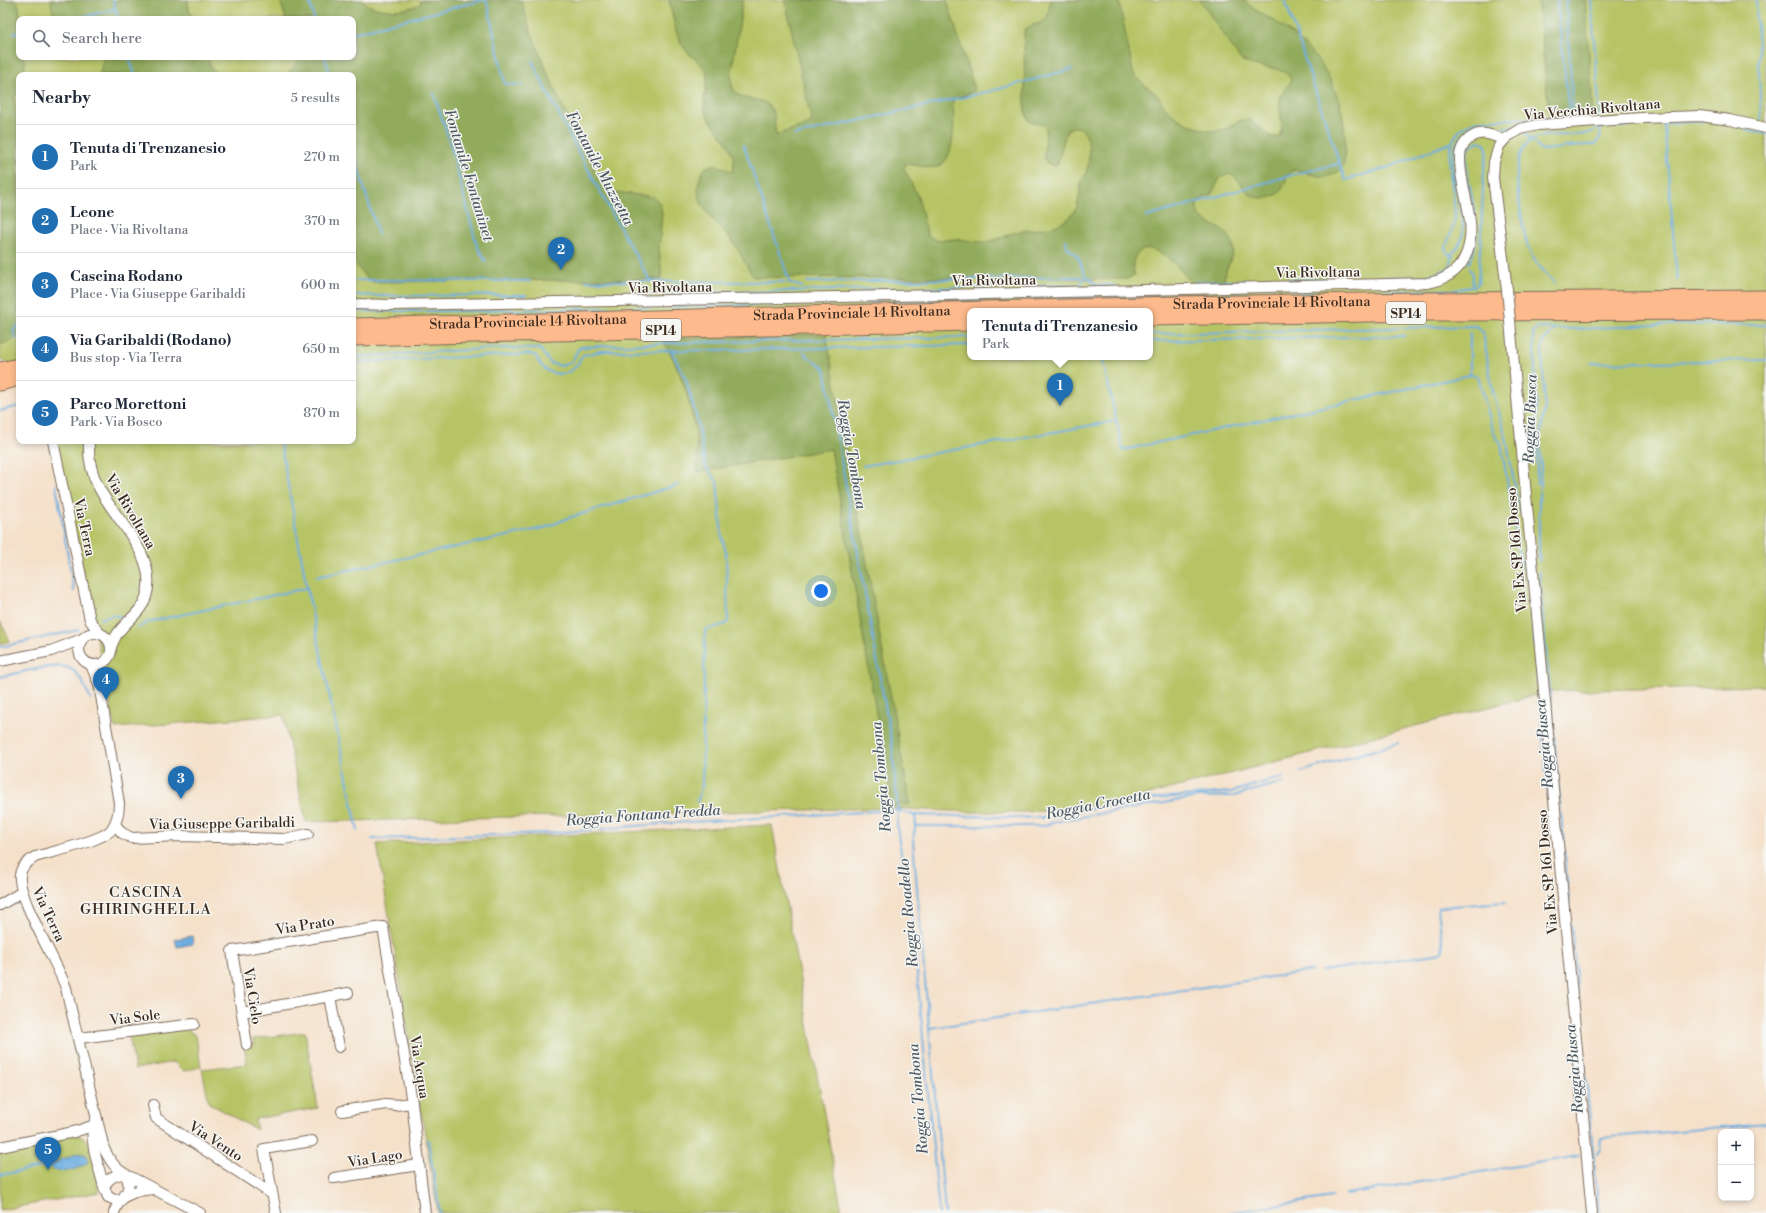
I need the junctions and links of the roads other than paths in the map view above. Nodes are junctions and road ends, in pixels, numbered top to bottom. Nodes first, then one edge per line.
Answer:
1 (1766, 128) edge
2 (1504, 140) junction
3 (1758, 301) edge
4 (356, 304) edge
5 (1662, 305) junction
6 (1027, 308) edge
7 (967, 310) edge
8 (1766, 311) edge
9 (1153, 318) edge
10 (967, 322) edge
11 (356, 326) edge
12 (430, 336) junction
13 (356, 338) edge
14 (356, 344) edge
15 (16, 367) edge
16 (0, 370) edge
17 (16, 379) edge
18 (0, 383) edge
19 (16, 389) edge
20 (0, 392) edge
21 (54, 444) edge
22 (89, 444) edge
23 (90, 620) junction
24 (119, 632) junction
25 (102, 635) junction
26 (84, 638) junction
27 (111, 647) junction
28 (51, 651) junction
29 (80, 655) junction
30 (0, 661) edge
31 (103, 664) junction
32 (91, 665) junction
33 (99, 684) junction
34 (116, 820) junction
35 (308, 834) dead end
36 (22, 892) junction
37 (0, 905) edge
38 (383, 927) joint
39 (232, 951) joint
40 (348, 993) dead end
41 (330, 996) junction
42 (242, 1012) junction
43 (194, 1024) dead end
44 (79, 1038) junction
45 (247, 1045) dead end
46 (339, 1047) dead end
47 (412, 1103) junction
48 (153, 1105) dead end
49 (342, 1111) dead end
50 (94, 1122) junction
51 (74, 1132) junction
52 (93, 1138) junction
53 (312, 1141) dead end
54 (0, 1147) edge
55 (419, 1165) junction
56 (125, 1174) junction
57 (334, 1178) dead end
58 (153, 1189) junction
59 (105, 1191) junction
60 (272, 1194) junction
61 (124, 1198) junction
62 (275, 1212) edge
63 (110, 1213) edge
64 (114, 1213) edge
65 (200, 1213) edge
66 (426, 1213) edge
67 (1592, 1213) edge

1 - 2 street, Via Vecchia Rivoltana
2 - 4 street, Via Rivoltana
2 - 67 street, Via Ex SP 161 Dosso, bridge
3 - 5 highway
3 - 8 highway
5 - 6 highway, Strada Provinciale 14 Rivoltana / SP14
5 - 9 highway, Strada Provinciale 14 Rivoltana / SP14
7 - 11 highway, Strada Provinciale 14 Rivoltana / SP14
10 - 12 highway, Strada Provinciale 14 Rivoltana / SP14
12 - 13 highway, Strada Provinciale 14 Rivoltana / SP14
12 - 14 highway, SP14
15 - 16 highway
17 - 18 highway
19 - 20 highway
21 - 23 street, Via Terra
22 - 24 street, Via Rivoltana
23 - 25 street, Via Terra
23 - 26 street, Via Terra
24 - 25 street
24 - 27 street, Via Rivoltana
25 - 26 street
25 - 27 street
26 - 28 street
26 - 29 street
27 - 31 street
28 - 29 street
28 - 30 street
29 - 32 street
31 - 32 street
31 - 33 street
32 - 33 street
33 - 34 street
34 - 35 street, Via Giuseppe Garibaldi
34 - 36 street, Via Terra
36 - 37 street
36 - 44 street, Via Terra
38 - 39 street, Via Prato
38 - 47 street, Via Acqua
39 - 42 street, Via Cielo
40 - 41 street
41 - 42 street
41 - 46 street
42 - 45 street, Via Cielo
43 - 44 street, Via Sole
44 - 50 street, Via Terra
47 - 49 street
47 - 55 street, Via Acqua
48 - 60 street, Via Vento
50 - 51 street
50 - 52 street, Via Terra
50 - 56 street, Via Terra
51 - 52 street
51 - 54 street
52 - 59 street, Via Terra
53 - 60 street
55 - 57 street, Via Lago
55 - 66 street, Via Acqua
56 - 58 street, Via Terra
56 - 59 street
56 - 61 street
58 - 61 street
58 - 65 street, Via Terra
59 - 61 street
59 - 63 street, Via Terra
60 - 62 street
61 - 64 street

